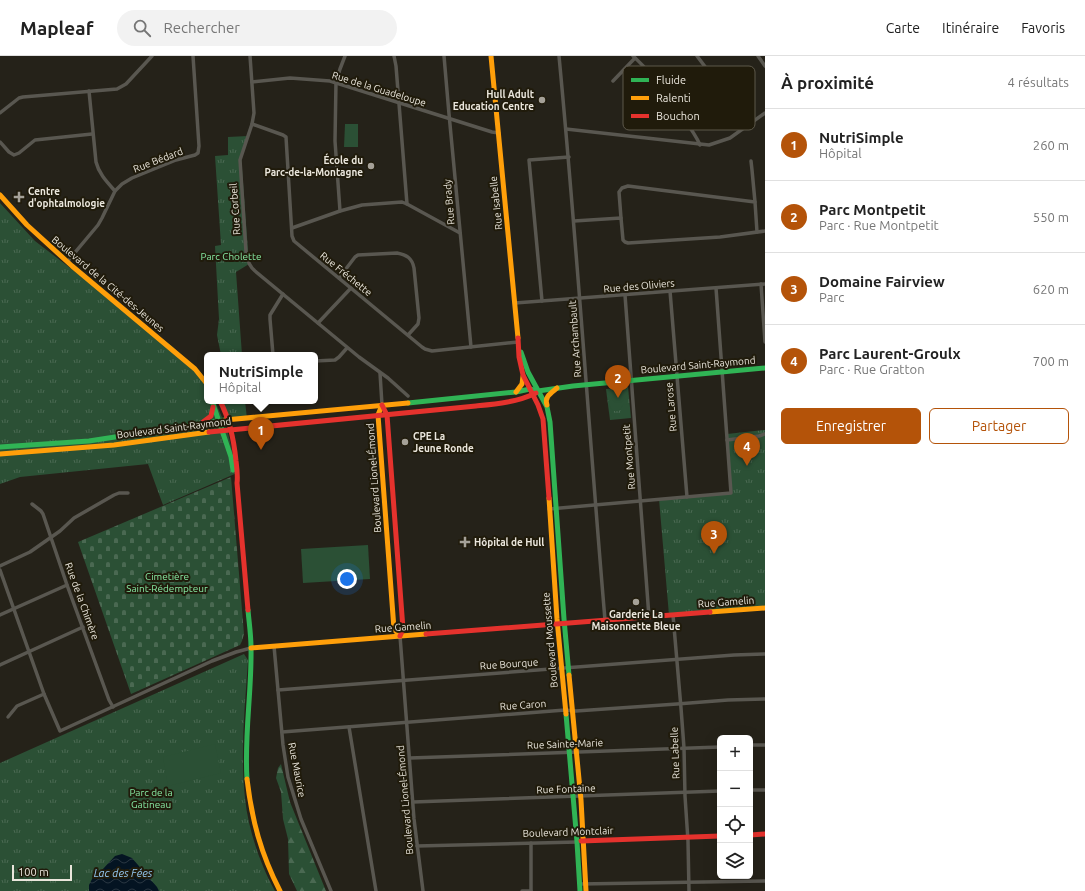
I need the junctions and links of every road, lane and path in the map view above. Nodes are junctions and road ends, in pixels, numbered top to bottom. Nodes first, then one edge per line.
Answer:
1 (152, 56) edge
2 (193, 56) edge
3 (250, 56) edge
4 (345, 56) edge
5 (394, 56) edge
6 (444, 56) edge
7 (491, 56) edge
8 (559, 56) edge
9 (697, 56) edge
10 (758, 56) edge
11 (634, 57) edge
12 (626, 66) edge
13 (642, 66) edge
14 (705, 66) edge
15 (765, 66) edge
16 (623, 70) edge
17 (613, 81) dead end
18 (252, 82) junction
19 (336, 82) junction
20 (89, 91) junction
21 (399, 103) junction
22 (0, 113) edge
23 (765, 114) edge
24 (449, 118) junction
25 (755, 121) edge
26 (252, 124) junction
27 (566, 129) junction
28 (692, 130) edge
29 (742, 130) edge
30 (499, 133) junction
31 (92, 134) junction
32 (0, 142) edge
33 (700, 145) junction
34 (569, 157) junction
35 (751, 161) dead end
36 (115, 191) junction
37 (0, 195) edge
38 (755, 202) junction
39 (407, 204) junction
40 (340, 211) junction
41 (621, 218) junction
42 (574, 221) junction
43 (292, 228) junction
44 (765, 231) edge
45 (757, 232) junction
46 (460, 233) junction
47 (68, 262) junction
48 (339, 278) junction
49 (763, 284) edge
50 (351, 288) junction
51 (716, 288) junction
52 (670, 291) junction
53 (283, 294) junction
54 (625, 295) junction
55 (580, 298) junction
56 (542, 301) junction
57 (515, 303) junction
58 (318, 323) junction
59 (408, 335) junction
60 (765, 342) edge
61 (518, 345) junction
62 (471, 347) junction
63 (347, 348) junction
64 (273, 352) edge
65 (318, 361) edge
66 (765, 368) edge
67 (722, 372) junction
68 (380, 373) junction
69 (523, 375) junction
70 (677, 376) junction
71 (204, 380) edge
72 (631, 380) junction
73 (586, 384) junction
74 (558, 388) junction
75 (530, 389) junction
76 (538, 391) junction
77 (516, 392) junction
78 (533, 395) junction
79 (408, 396) dead end
80 (213, 404) edge
81 (214, 404) edge
82 (221, 404) edge
83 (382, 405) junction
84 (547, 407) junction
85 (378, 415) junction
86 (387, 415) junction
87 (228, 420) junction
88 (220, 422) junction
89 (194, 425) junction
90 (222, 430) junction
91 (231, 430) junction
92 (765, 434) edge
93 (727, 440) junction
94 (0, 447) edge
95 (0, 454) edge
96 (236, 483) junction
97 (128, 493) dead end
98 (686, 497) junction
99 (641, 501) junction
100 (32, 504) dead end
101 (596, 505) junction
102 (556, 508) junction
103 (549, 509) junction
104 (51, 537) junction
105 (0, 566) edge
106 (0, 570) edge
107 (67, 585) junction
108 (765, 608) edge
109 (14, 609) junction
110 (673, 615) junction
111 (0, 616) edge
112 (649, 617) junction
113 (605, 620) junction
114 (565, 623) junction
115 (557, 624) junction
116 (83, 627) junction
117 (400, 636) junction
118 (274, 646) junction
119 (251, 648) junction
120 (29, 651) junction
121 (765, 654) edge
122 (677, 659) junction
123 (0, 665) edge
124 (561, 668) junction
125 (569, 668) junction
126 (404, 680) junction
127 (278, 690) junction
128 (44, 694) junction
129 (765, 699) edge
130 (681, 704) junction
131 (113, 707) junction
132 (565, 710) junction
133 (573, 711) junction
134 (8, 716) dead end
135 (407, 722) junction
136 (349, 727) junction
137 (282, 732) junction
138 (753, 745) edge
139 (765, 745) edge
140 (717, 746) edge
141 (684, 748) junction
142 (569, 752) junction
143 (576, 752) junction
144 (410, 758) junction
145 (753, 790) edge
146 (765, 790) edge
147 (717, 791) edge
148 (685, 793) junction
149 (573, 796) junction
150 (580, 796) junction
151 (413, 802) junction
152 (765, 834) edge
153 (753, 835) edge
154 (717, 836) edge
155 (687, 837) junction
156 (584, 841) junction
157 (577, 842) junction
158 (531, 843) junction
159 (417, 846) junction
160 (765, 881) edge
161 (689, 882) junction
162 (580, 884) junction
163 (586, 884) junction
164 (280, 891) edge
165 (331, 891) edge
166 (376, 891) edge
167 (423, 891) edge
168 (522, 891) edge
169 (531, 891) edge
170 (580, 891) edge
171 (586, 891) edge
172 (689, 891) edge

1 - 20 street
2 - 36 street, Rue Bédard
3 - 18 street, Rue Corbeil
4 - 19 street
5 - 21 street
6 - 24 street, Rue Brady
7 - 30 street, Rue Isabelle
8 - 27 street, Rue Archambault
9 - 14 street
10 - 15 street
11 - 12 street
11 - 13 street
16 - 17 street
18 - 19 street, Rue de la Guadeloupe
18 - 26 street, Rue Corbeil
19 - 21 street, Rue de la Guadeloupe
19 - 40 street
20 - 22 street
20 - 31 street
21 - 24 street, Rue de la Guadeloupe
21 - 39 street
23 - 25 street
24 - 30 street, Rue de la Guadeloupe
24 - 46 street, Rue Brady
26 - 43 street, Rue Fréchette
26 - 53 street, Rue Corbeil
27 - 33 street
27 - 34 street, Rue Archambault
28 - 33 street
29 - 33 street
30 - 57 street, Rue Isabelle
31 - 32 street
31 - 36 street
34 - 42 street, Rue Archambault
34 - 56 street
35 - 38 street
36 - 47 street, Rue Bédard
37 - 47 street, Boulevard de la Cité-des-Jeunes
38 - 41 street
38 - 45 street
39 - 40 street
39 - 46 street
40 - 43 street
41 - 42 street
41 - 45 street
42 - 55 street, Rue Archambault
43 - 48 street, Rue Fréchette
44 - 45 street
46 - 62 street, Rue Brady
47 - 71 street, Boulevard de la Cité-des-Jeunes
48 - 50 street, Rue Fréchette
48 - 59 street
49 - 51 street, Rue des Oliviers
49 - 60 street
50 - 58 street
50 - 59 street, Rue Fréchette
51 - 52 street, Rue des Oliviers
51 - 67 street
52 - 54 street, Rue des Oliviers
52 - 70 street, Rue Larose
53 - 58 street, Rue Corbeil
53 - 64 street
54 - 55 street, Rue des Oliviers
54 - 72 street, Rue Montpetit
55 - 56 street, Rue des Oliviers
55 - 73 street, Rue Archambault
56 - 57 street, Rue des Oliviers
57 - 61 street, Rue Isabelle
58 - 63 street, Rue Corbeil
59 - 62 street, Rue Fréchette
61 - 62 street, Rue Fréchette
61 - 69 street, Rue Isabelle
61 - 76 street, Rue Isabelle
63 - 65 street
63 - 68 street, Rue Corbeil
66 - 67 street, Boulevard Saint-Raymond
67 - 70 street, Boulevard Saint-Raymond
67 - 93 street
68 - 79 street, Rue Corbeil
68 - 83 street
69 - 75 street, Rue Isabelle
69 - 77 street
70 - 72 street, Boulevard Saint-Raymond
70 - 98 street, Rue Larose
72 - 73 street, Boulevard Saint-Raymond
72 - 99 street, Rue Montpetit
73 - 74 street, Boulevard Saint-Raymond
73 - 101 street, Rue Archambault
74 - 76 street, Boulevard Saint-Raymond
74 - 84 street
75 - 76 street, Boulevard Saint-Raymond
75 - 77 street, Boulevard Saint-Raymond
75 - 78 street, Boulevard Moussette
76 - 78 street, Boulevard Saint-Raymond
76 - 84 street, Boulevard Moussette
77 - 83 street, Boulevard Saint-Raymond
78 - 86 street, Boulevard Saint-Raymond
78 - 103 street, Boulevard Moussette
80 - 89 street
81 - 88 street
82 - 87 street
83 - 85 street, Boulevard Lionel-Émond
83 - 86 street, Boulevard Lionel-Émond
83 - 87 street, Boulevard Saint-Raymond
84 - 102 street, Boulevard Moussette
85 - 86 street, Boulevard Saint-Raymond
85 - 91 street, Boulevard Saint-Raymond
85 - 117 street, Boulevard Lionel-Émond
86 - 117 street, Boulevard Lionel-Émond
87 - 88 street, Boulevard Saint-Raymond
87 - 91 street
88 - 89 street, Boulevard Saint-Raymond
88 - 90 street
89 - 94 street, Boulevard Saint-Raymond
90 - 91 street, Boulevard Saint-Raymond
90 - 95 street, Boulevard Saint-Raymond
90 - 96 street
91 - 96 street
92 - 93 street
93 - 98 street
96 - 119 street
97 - 104 street
98 - 99 street
99 - 101 street
99 - 112 street, Rue Montpetit
100 - 104 street, Rue de la Chimère
101 - 102 street
101 - 113 street, Rue Archambault
102 - 103 street
102 - 114 street, Boulevard Moussette
103 - 115 street, Boulevard Moussette
104 - 105 street
104 - 107 street, Rue de la Chimère
106 - 109 street
107 - 109 street
107 - 116 street, Rue de la Chimère
108 - 110 street, Rue Gamelin
109 - 111 street
109 - 120 street
110 - 112 street, Rue Gamelin
110 - 122 street, Rue Labelle
112 - 113 street, Rue Gamelin
113 - 114 street, Rue Gamelin
114 - 115 street, Rue Gamelin
114 - 125 street, Boulevard Moussette
115 - 117 street, Rue Gamelin
115 - 124 street, Boulevard Moussette
116 - 120 street
116 - 131 street, Rue de la Chimère
117 - 118 street, Rue Gamelin
117 - 126 street, Boulevard Lionel-Émond
118 - 119 street, Rue Gamelin
118 - 127 street, Rue Maurice
119 - 131 street, Rue Gamelin
119 - 164 street
120 - 123 street
120 - 128 street
121 - 122 street, Rue Bourque
122 - 125 street, Rue Bourque
122 - 130 street, Rue Labelle
124 - 125 street, Rue Bourque
124 - 126 street, Rue Bourque
124 - 132 street, Boulevard Moussette
125 - 133 street, Boulevard Moussette
126 - 127 street, Rue Bourque
126 - 135 street, Boulevard Lionel-Émond
127 - 137 street, Rue Maurice
128 - 131 street, Rue Gamelin
128 - 134 street
129 - 130 street, Rue Caron
130 - 133 street, Rue Caron
130 - 141 street, Rue Labelle
132 - 133 street, Rue Caron
132 - 135 street, Rue Caron
132 - 142 street, Boulevard Moussette
133 - 143 street, Boulevard Moussette
135 - 136 street, Rue Caron
135 - 144 street, Boulevard Lionel-Émond
136 - 137 street, Rue Caron
136 - 166 street
137 - 165 street, Rue Maurice
138 - 139 street
140 - 141 street, Rue Sainte-Marie
141 - 143 street, Rue Sainte-Marie
141 - 148 street, Rue Labelle
142 - 143 street, Rue Sainte-Marie
142 - 144 street, Rue Sainte-Marie
142 - 149 street, Boulevard Moussette
143 - 150 street, Boulevard Moussette
144 - 151 street, Boulevard Lionel-Émond
145 - 146 street
147 - 148 street, Rue Fontaine
148 - 150 street, Rue Fontaine
148 - 155 street, Rue Labelle
149 - 150 street, Rue Fontaine
149 - 151 street, Rue Fontaine
149 - 157 street, Boulevard Moussette
150 - 156 street, Boulevard Moussette
151 - 159 street, Boulevard Lionel-Émond
152 - 153 street
154 - 155 street, Boulevard Montclair
155 - 156 street, Boulevard Montclair
155 - 161 street, Rue Labelle
156 - 157 street, Boulevard Montclair
156 - 163 street, Boulevard Moussette
157 - 158 street, Boulevard Montclair
157 - 162 street, Boulevard Moussette
158 - 159 street, Boulevard Montclair
158 - 169 street
159 - 167 street, Boulevard Lionel-Émond
160 - 161 street
161 - 163 street
161 - 172 street, Rue Labelle
162 - 163 street
162 - 170 street, Boulevard Moussette
163 - 171 street, Boulevard Moussette
168 - 169 street

